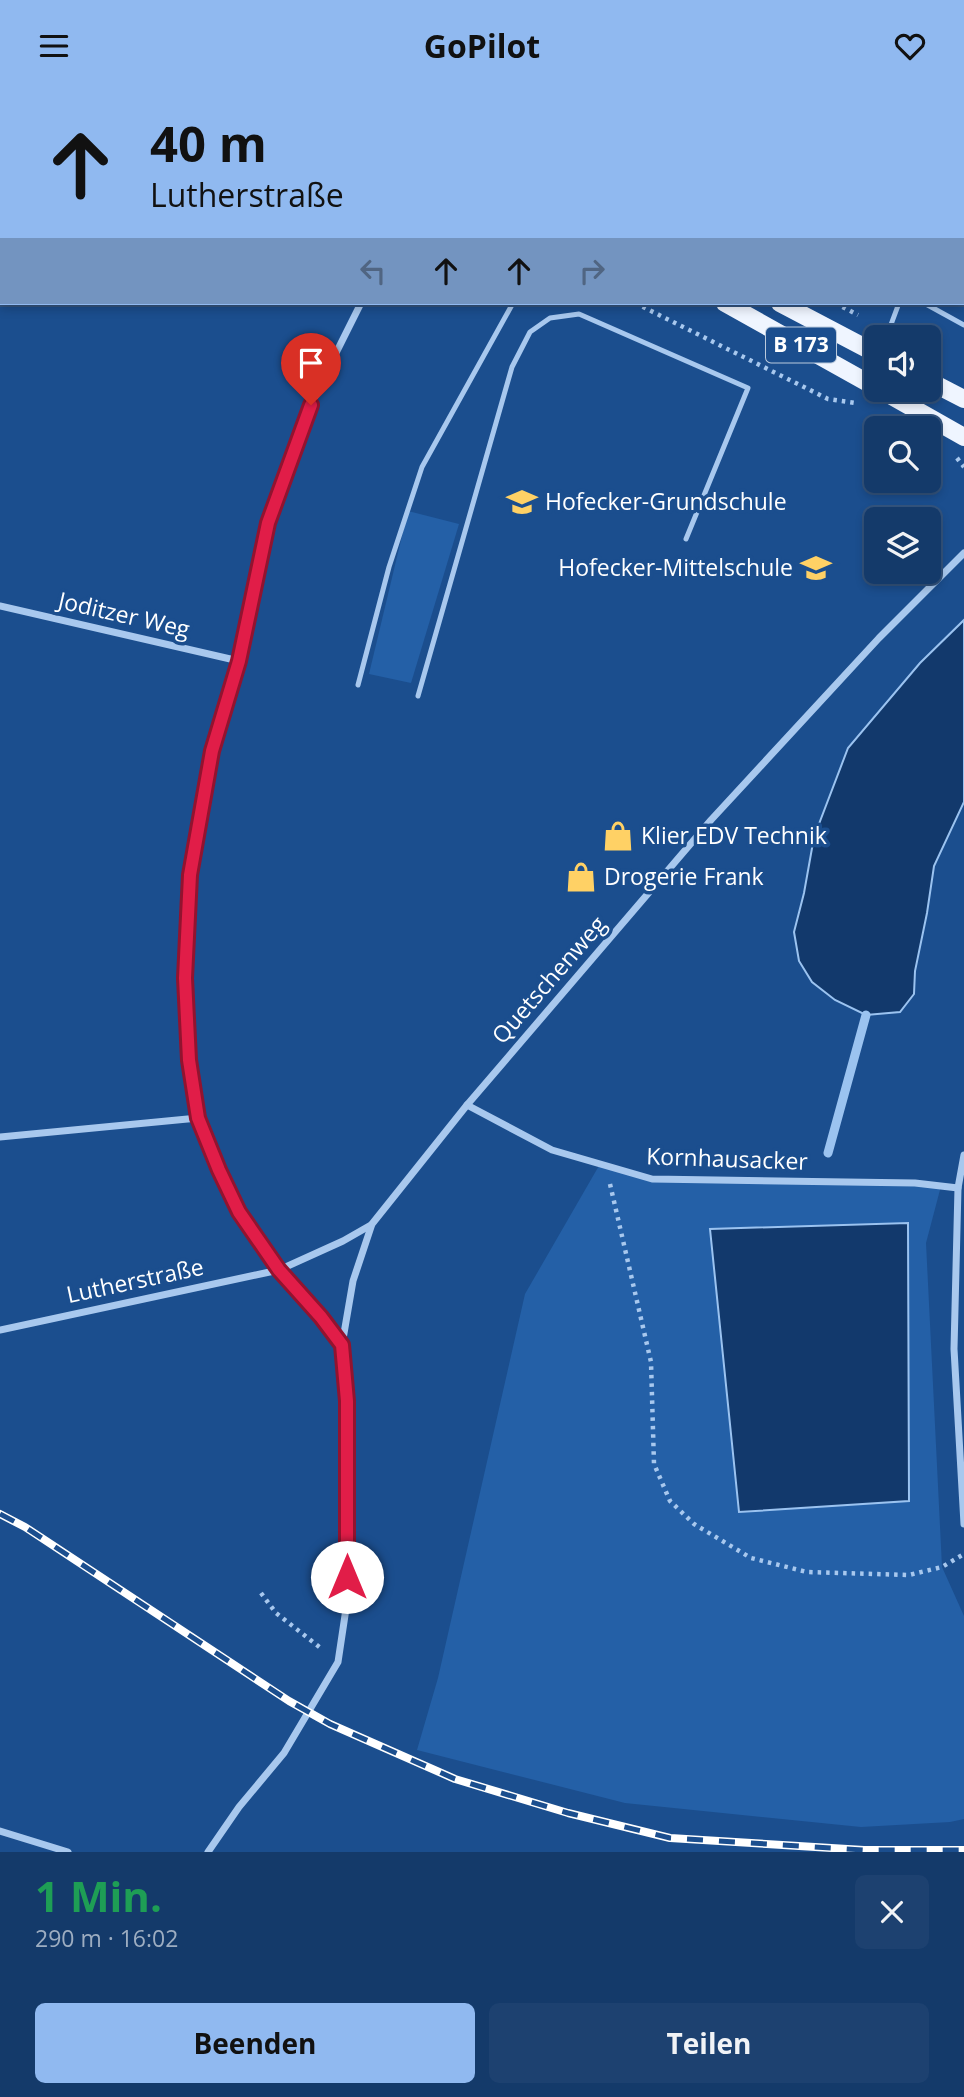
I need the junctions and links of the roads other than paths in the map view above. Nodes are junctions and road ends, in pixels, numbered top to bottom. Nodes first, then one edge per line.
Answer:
1 (360, 305) edge
2 (512, 305) edge
3 (729, 305) edge
4 (784, 305) edge
5 (898, 305) edge
6 (928, 305) edge
7 (891, 325) edge
8 (964, 325) edge
9 (864, 347) edge
10 (864, 381) edge
11 (941, 387) edge
12 (964, 399) edge
13 (902, 402) edge
14 (964, 437) edge
15 (686, 539) dead end
16 (964, 553) edge
17 (0, 605) edge
18 (239, 661) junction
19 (358, 685) dead end
20 (418, 696) dead end
21 (467, 1105) junction
22 (198, 1118) junction
23 (0, 1137) edge
24 (964, 1156) edge
25 (958, 1188) junction
26 (372, 1224) junction
27 (960, 1258) edge
28 (279, 1270) junction
29 (0, 1331) edge
30 (342, 1345) junction
31 (964, 1524) edge
32 (0, 1832) edge
33 (68, 1852) edge
34 (208, 1852) edge

1 - 18 street
2 - 19 lane
3 - 10 main road, B 173
4 - 9 main road, B 173
5 - 7 lane
6 - 8 lane
11 - 12 main road
13 - 14 main road
15 - 20 lane
16 - 21 street, Quetschenweg
17 - 18 street, Joditzer Weg
18 - 22 street
21 - 25 street, Kornhausacker
21 - 26 street, Quetschenweg
22 - 23 street
22 - 28 street
24 - 25 street
25 - 27 street
26 - 28 street, Lutherstraße
26 - 30 street, Quetschenweg
27 - 31 street
28 - 29 street, Lutherstraße
28 - 30 street
30 - 34 street
32 - 33 street

